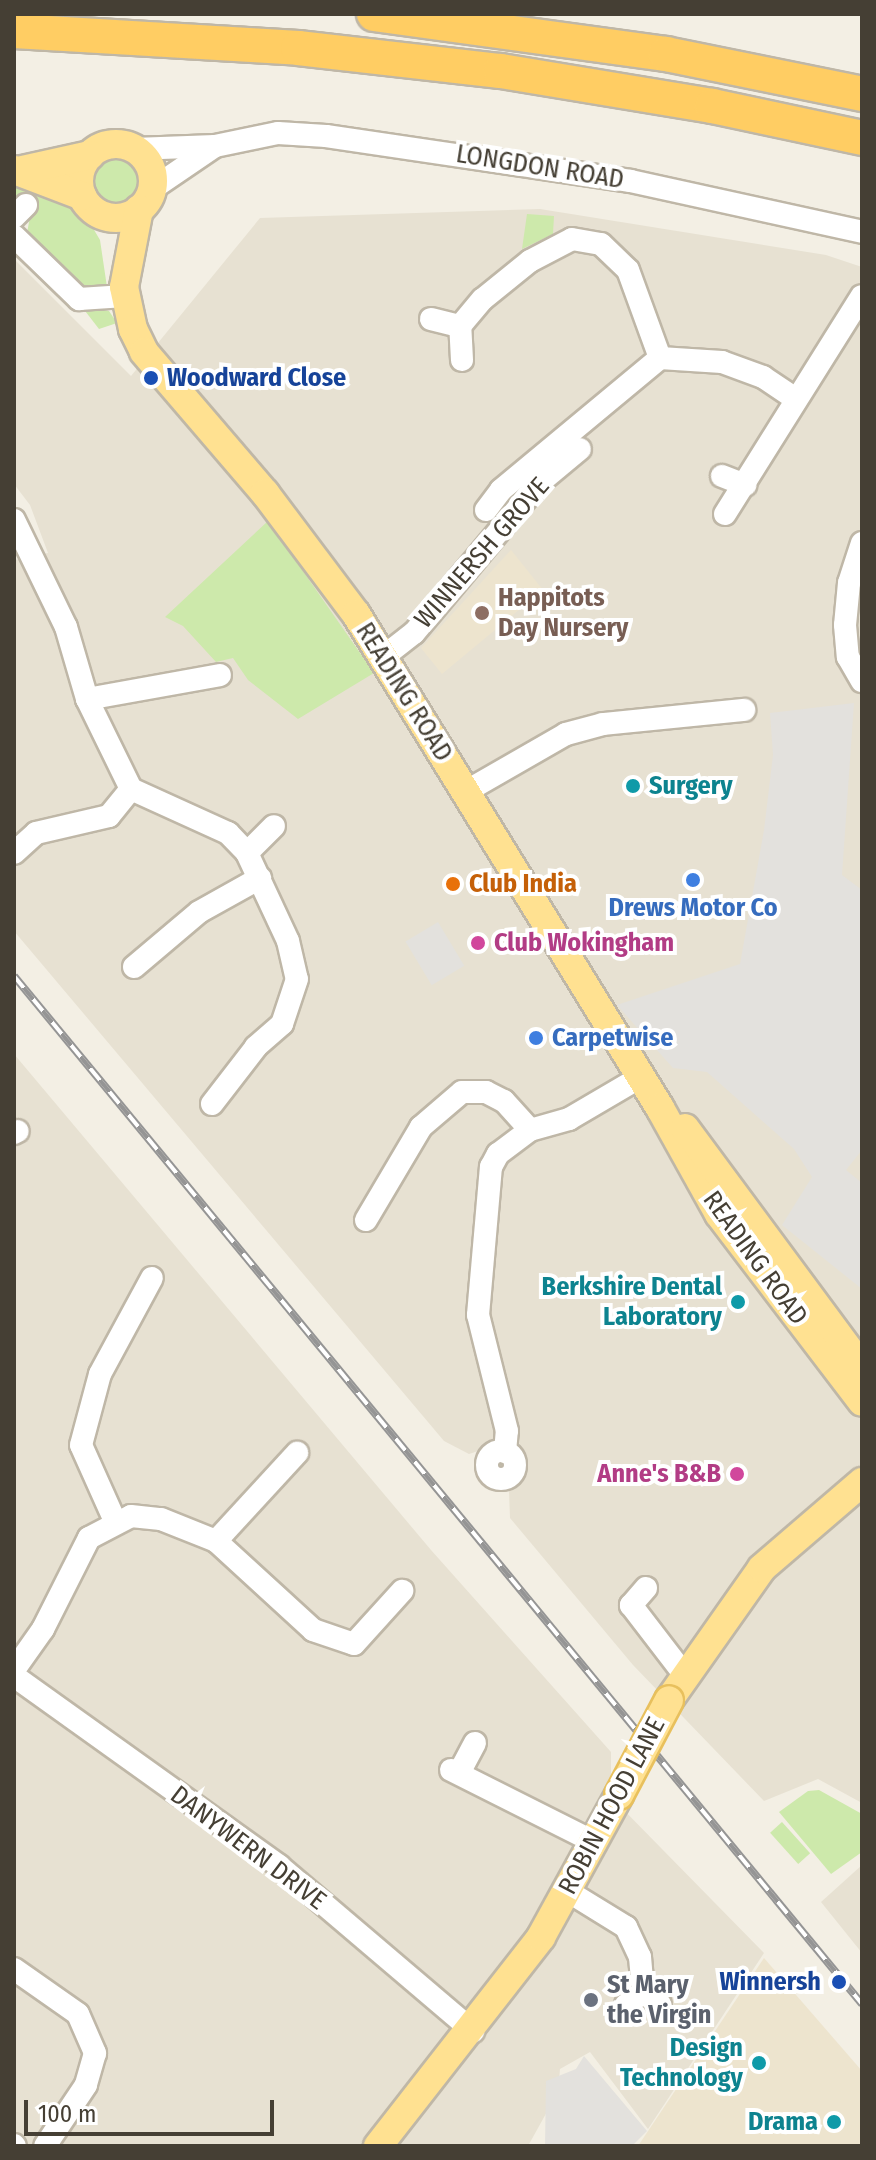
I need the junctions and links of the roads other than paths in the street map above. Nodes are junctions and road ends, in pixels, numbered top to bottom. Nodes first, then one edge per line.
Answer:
1 (374, 14) edge
2 (14, 31) edge
3 (862, 94) edge
4 (862, 138) edge
5 (215, 146) junction
6 (134, 149) junction
7 (90, 155) junction
8 (16, 170) edge
9 (146, 199) junction
10 (91, 205) junction
11 (862, 232) edge
12 (14, 236) edge
13 (124, 286) junction
14 (862, 296) edge
15 (431, 319) dead end
16 (460, 326) junction
17 (660, 358) junction
18 (462, 360) dead end
19 (794, 398) junction
20 (580, 449) dead end
21 (722, 476) dead end
22 (745, 485) junction
23 (486, 510) dead end
24 (725, 514) dead end
25 (17, 534) edge
26 (862, 543) edge
27 (383, 657) junction
28 (220, 675) dead end
29 (862, 681) edge
30 (87, 699) junction
31 (744, 710) dead end
32 (472, 788) junction
33 (131, 789) junction
34 (274, 826) dead end
35 (14, 853) edge
36 (247, 853) junction
37 (260, 878) junction
38 (134, 967) dead end
39 (639, 1078) junction
40 (212, 1104) dead end
41 (660, 1108) junction
42 (530, 1130) junction
43 (366, 1220) dead end
44 (152, 1278) dead end
45 (834, 1329) junction
46 (862, 1350) edge
47 (862, 1367) edge
48 (862, 1402) edge
49 (505, 1452) dead end
50 (297, 1453) dead end
51 (860, 1485) edge
52 (115, 1521) junction
53 (216, 1541) junction
54 (646, 1588) dead end
55 (402, 1591) dead end
56 (14, 1670) edge
57 (684, 1674) junction
58 (14, 1676) edge
59 (475, 1743) dead end
60 (596, 1843) junction
61 (569, 1892) junction
62 (14, 1969) edge
63 (643, 2001) dead end
64 (473, 2031) junction
65 (45, 2146) edge
66 (378, 2146) edge

1 - 3 highway
2 - 4 highway
5 - 6 street, LONGDON ROAD
5 - 9 street, LONGDON ROAD
5 - 11 street, LONGDON ROAD
6 - 7 main road
6 - 9 main road
7 - 8 main road
7 - 10 main road
8 - 10 main road
9 - 10 main road
9 - 13 main road
10 - 13 main road, READING ROAD
12 - 13 street
13 - 27 main road, READING ROAD
14 - 19 street
15 - 16 street
16 - 17 street
16 - 18 street
17 - 19 street
17 - 23 street
19 - 22 street
20 - 27 street, WINNERSH GROVE
21 - 22 street
22 - 24 street
25 - 30 street
26 - 29 street
27 - 32 main road, READING ROAD
28 - 30 street
30 - 33 street
31 - 32 street
32 - 39 main road, READING ROAD
33 - 35 street
33 - 36 street
34 - 36 street
36 - 37 street
37 - 38 street
37 - 40 street
39 - 41 main road, READING ROAD
39 - 42 street
41 - 45 main road, READING ROAD
41 - 48 main road, READING ROAD
42 - 43 street
42 - 49 street
44 - 52 street
45 - 46 main road
45 - 47 main road, READING ROAD
50 - 53 street
51 - 57 main road, ROBIN HOOD LANE
52 - 53 street
52 - 56 street
53 - 55 street
54 - 57 street
57 - 60 main road, ROBIN HOOD LANE, bridge
58 - 64 street, DANYWERN DRIVE
59 - 60 street
60 - 61 main road, ROBIN HOOD LANE
61 - 63 street
61 - 64 main road, ROBIN HOOD LANE
62 - 65 street
64 - 66 main road, ROBIN HOOD LANE

